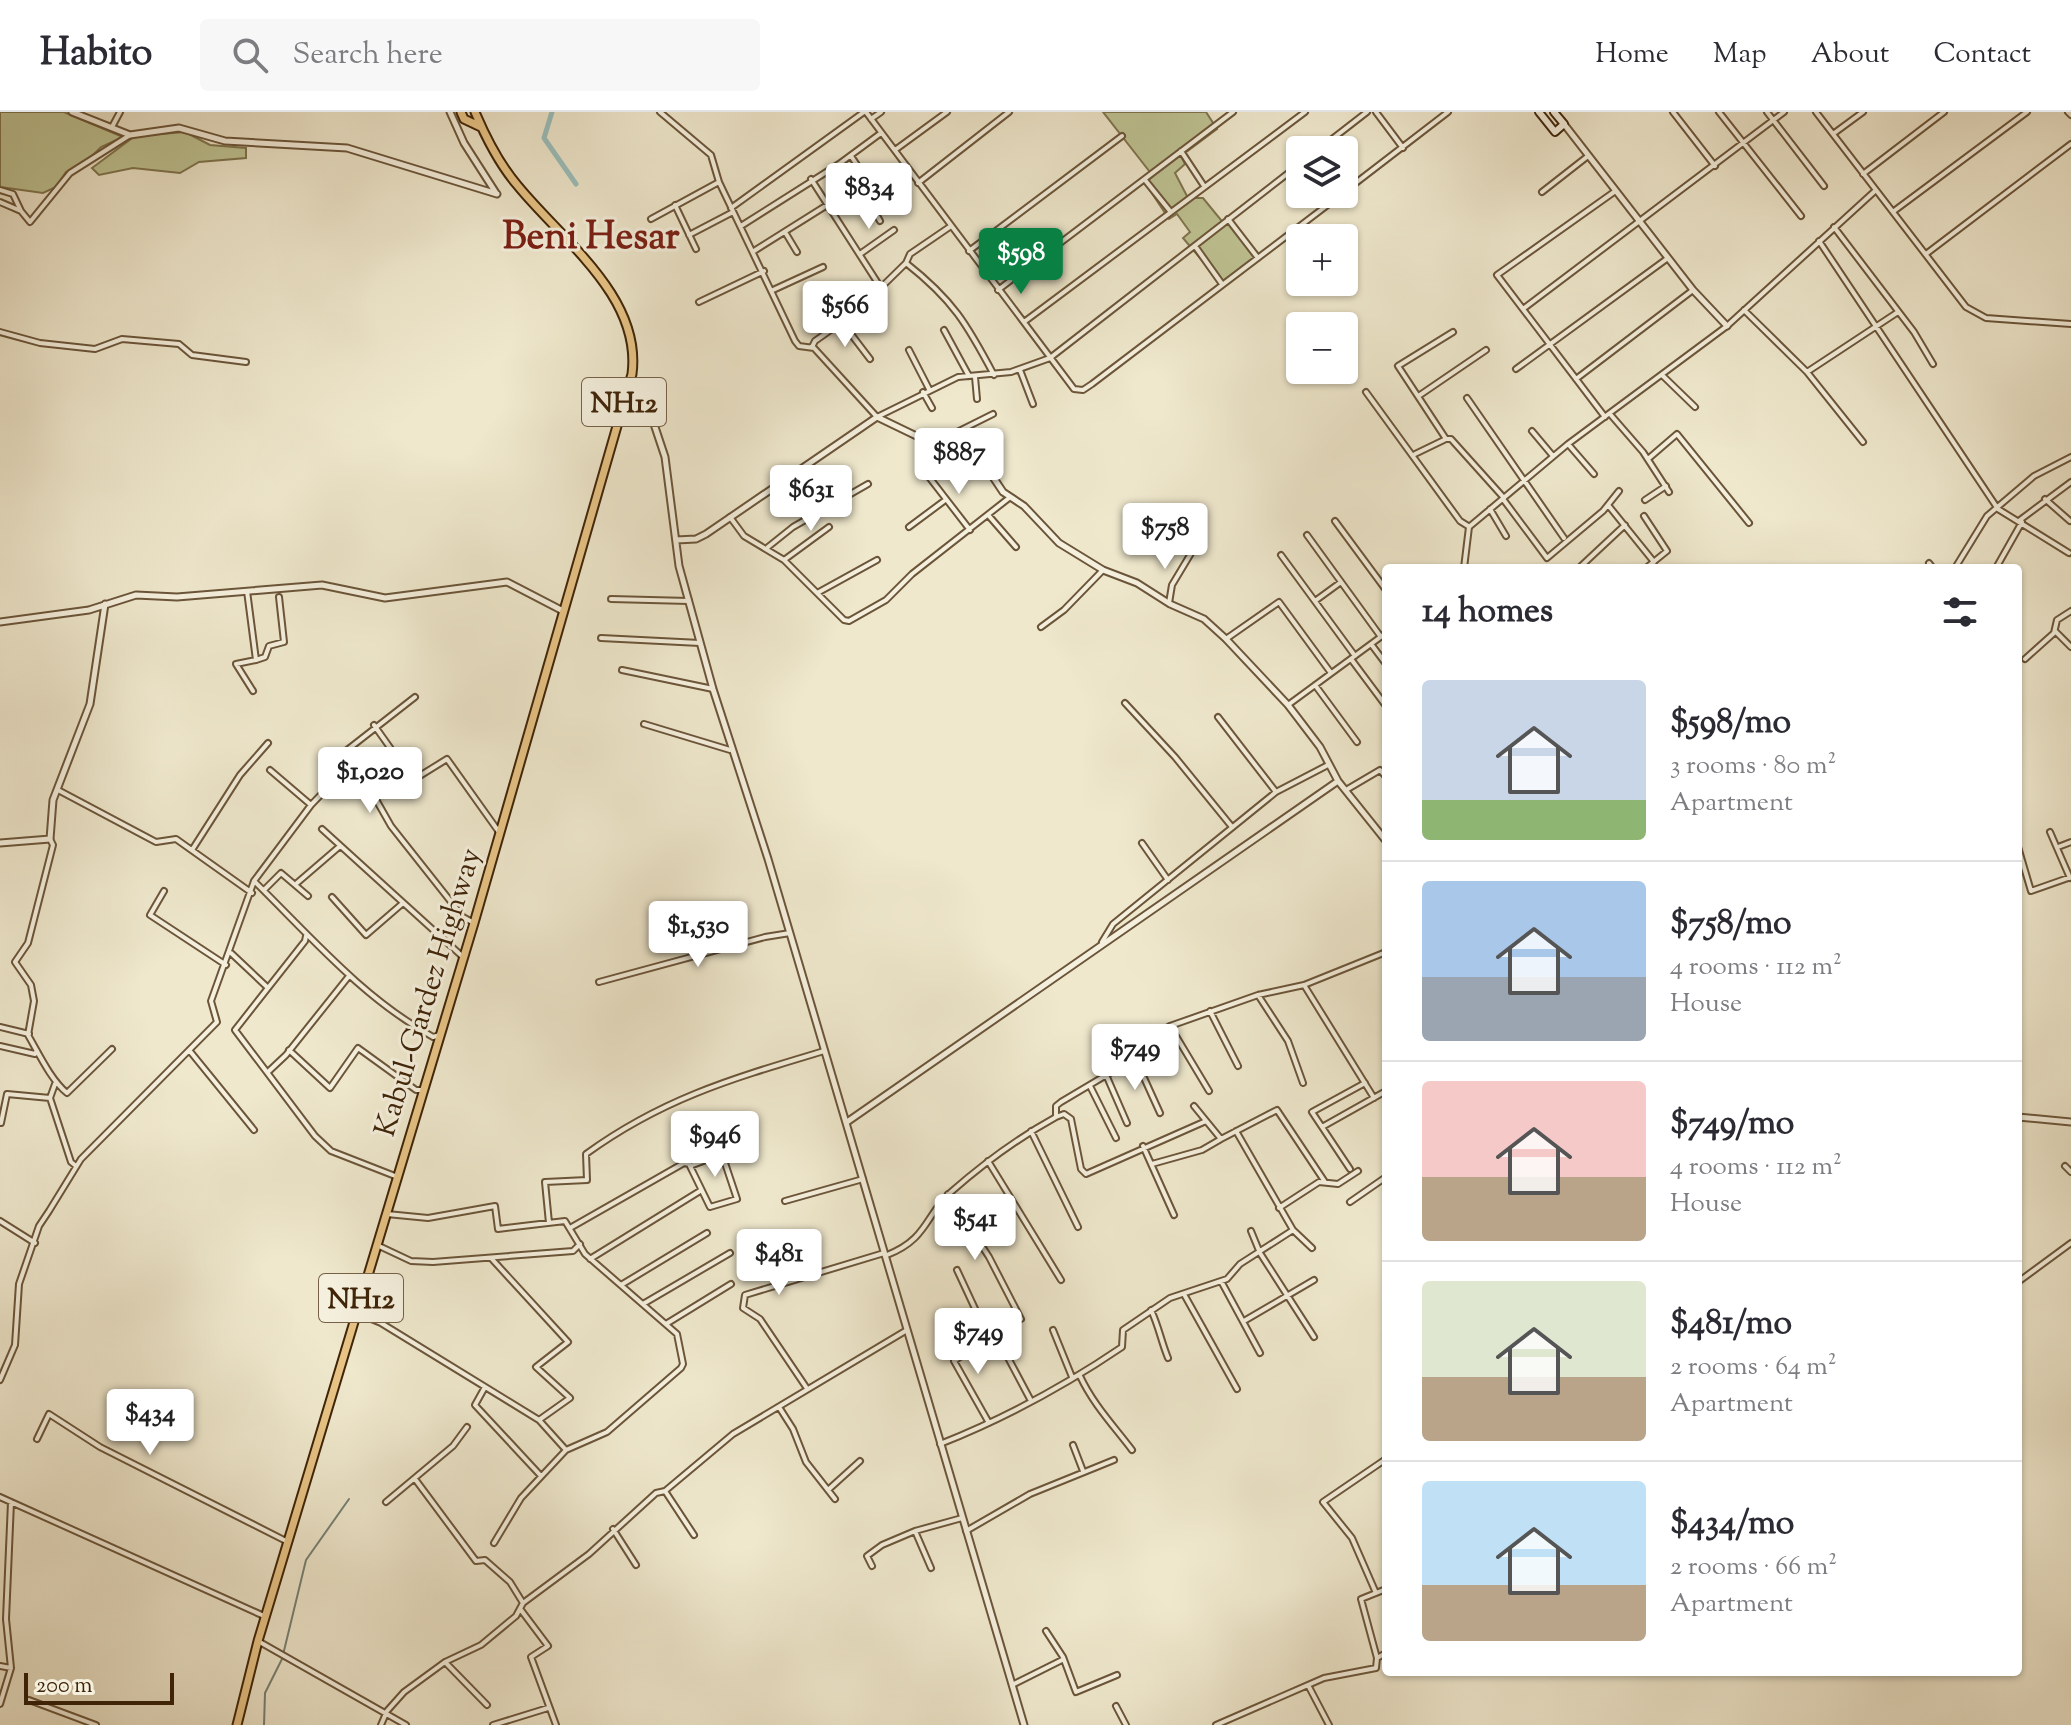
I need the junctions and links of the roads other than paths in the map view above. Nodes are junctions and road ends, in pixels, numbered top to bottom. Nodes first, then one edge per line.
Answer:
1 (72, 112) edge
2 (120, 112) edge
3 (450, 112) edge
4 (475, 112) edge
5 (482, 112) edge
6 (865, 112) edge
7 (881, 112) edge
8 (947, 112) edge
9 (1009, 112) edge
10 (1233, 112) edge
11 (1305, 112) edge
12 (1367, 112) edge
13 (1376, 112) edge
14 (1448, 112) edge
15 (1539, 112) edge
16 (1554, 112) edge
17 (1673, 112) edge
18 (1719, 112) edge
19 (1767, 112) edge
20 (1784, 112) edge
21 (1816, 112) edge
22 (1863, 112) edge
23 (1944, 112) edge
24 (2027, 112) edge
25 (662, 113) edge
26 (462, 115) edge
27 (871, 119) junction
28 (1773, 120) junction
29 (455, 123) junction
30 (1564, 124) junction
31 (481, 127) junction
32 (112, 128) junction
33 (881, 133) junction
34 (1833, 134) junction
35 (130, 135) junction
36 (1122, 136) dead end
37 (1336, 136) edge
38 (1744, 143) junction
39 (2071, 144) edge
40 (1403, 148) junction
41 (895, 150) junction
42 (1181, 151) junction
43 (851, 156) junction
44 (1588, 156) junction
45 (1715, 166) junction
46 (1863, 174) junction
47 (1286, 175) edge
48 (811, 179) junction
49 (1145, 180) junction
50 (719, 182) junction
51 (1358, 182) edge
52 (918, 183) junction
53 (860, 186) junction
54 (1204, 186) junction
55 (1824, 186) dead end
56 (0, 190) edge
57 (1876, 190) junction
58 (1542, 192) dead end
59 (1614, 192) junction
60 (0, 202) edge
61 (675, 205) junction
62 (828, 205) junction
63 (1323, 208) edge
64 (732, 210) junction
65 (21, 211) junction
66 (1170, 211) junction
67 (1894, 211) junction
68 (1801, 216) dead end
69 (651, 219) dead end
70 (1228, 219) junction
71 (880, 221) dead end
72 (1641, 224) junction
73 (741, 226) junction
74 (951, 226) junction
75 (1834, 227) junction
76 (894, 230) dead end
77 (785, 232) junction
78 (689, 235) junction
79 (1819, 241) junction
80 (1195, 246) junction
81 (696, 249) dead end
82 (754, 251) junction
83 (969, 251) junction
84 (797, 252) dead end
85 (1926, 254) junction
86 (860, 255) junction
87 (1258, 258) junction
88 (1668, 258) junction
89 (906, 263) junction
90 (823, 267) dead end
91 (764, 271) junction
92 (1222, 284) junction
93 (881, 288) junction
94 (773, 290) junction
95 (998, 290) junction
96 (1693, 290) junction
97 (699, 302) dead end
98 (1523, 309) junction
99 (1744, 310) junction
100 (1899, 312) junction
101 (841, 321) junction
102 (1024, 322) junction
103 (2071, 324) edge
104 (1727, 326) junction
105 (1875, 327) junction
106 (944, 330) dead end
107 (0, 332) edge
108 (1453, 332) dead end
109 (1549, 344) junction
110 (812, 347) junction
111 (909, 350) dead end
112 (1486, 350) dead end
113 (1050, 358) junction
114 (870, 359) dead end
115 (246, 362) dead end
116 (1933, 364) dead end
117 (1516, 369) dead end
118 (1020, 370) junction
119 (1807, 372) junction
120 (994, 375) junction
121 (1662, 375) junction
122 (972, 377) junction
123 (1576, 379) junction
124 (628, 389) junction
125 (929, 389) junction
126 (923, 392) junction
127 (1366, 392) dead end
128 (1420, 395) junction
129 (1467, 398) dead end
130 (977, 399) dead end
131 (1033, 404) dead end
132 (1695, 407) dead end
133 (932, 408) dead end
134 (993, 414) dead end
135 (1608, 416) junction
136 (877, 417) junction
137 (1532, 431) dead end
138 (1446, 439) junction
139 (1863, 442) dead end
140 (933, 444) junction
141 (1568, 444) junction
142 (955, 451) junction
143 (1415, 454) junction
144 (1553, 456) junction
145 (2071, 457) edge
146 (1648, 459) junction
147 (796, 472) junction
148 (1594, 474) dead end
149 (1524, 480) junction
150 (2071, 482) edge
151 (868, 484) dead end
152 (1666, 486) junction
153 (1619, 491) dead end
154 (1669, 492) dead end
155 (813, 496) dead end
156 (1009, 498) junction
157 (1503, 498) junction
158 (2045, 499) junction
159 (1645, 500) dead end
160 (944, 501) junction
161 (1608, 505) junction
162 (1490, 509) junction
163 (1998, 509) junction
164 (1146, 513) dead end
165 (989, 516) junction
166 (1644, 516) dead end
167 (730, 517) junction
168 (1335, 521) dead end
169 (2021, 521) junction
170 (2070, 521) edge
171 (1749, 523) dead end
172 (1625, 525) junction
173 (829, 527) dead end
174 (909, 527) dead end
175 (1469, 527) junction
176 (970, 530) junction
177 (1307, 535) dead end
178 (1506, 536) dead end
179 (1564, 538) dead end
180 (676, 540) junction
181 (2071, 545) edge
182 (768, 547) junction
183 (1016, 547) dead end
184 (1281, 555) dead end
185 (784, 560) junction
186 (877, 560) dead end
187 (1654, 562) junction
188 (1464, 564) edge
189 (1583, 564) edge
190 (1651, 564) edge
191 (1957, 564) edge
192 (1998, 564) edge
193 (1103, 570) junction
194 (1341, 582) junction
195 (1382, 585) edge
196 (247, 589) junction
197 (819, 592) junction
198 (279, 597) dead end
199 (611, 599) dead end
200 (689, 601) junction
201 (1315, 601) junction
202 (1169, 603) junction
203 (105, 604) junction
204 (563, 611) junction
205 (2071, 611) edge
206 (0, 622) edge
207 (1041, 627) dead end
208 (2055, 631) junction
209 (1382, 633) edge
210 (1382, 636) edge
211 (601, 638) dead end
212 (1226, 639) junction
213 (700, 643) junction
214 (1371, 644) junction
215 (2071, 647) edge
216 (1353, 657) junction
217 (1382, 659) edge
218 (2025, 659) dead end
219 (256, 660) junction
220 (622, 670) dead end
221 (1331, 673) junction
222 (1315, 685) junction
223 (713, 689) junction
224 (253, 691) dead end
225 (415, 697) dead end
226 (1382, 700) edge
227 (1125, 703) dead end
228 (1288, 705) junction
229 (1218, 717) dead end
230 (644, 724) dead end
231 (374, 725) junction
232 (1357, 742) dead end
233 (268, 743) dead end
234 (730, 750) junction
235 (1328, 765) junction
236 (270, 770) dead end
237 (1382, 772) edge
238 (360, 780) dead end
239 (1338, 781) junction
240 (57, 790) junction
241 (1346, 791) junction
242 (1276, 792) junction
243 (311, 805) junction
244 (1232, 827) junction
245 (322, 829) dead end
246 (500, 832) junction
247 (2050, 832) dead end
248 (1382, 836) edge
249 (50, 839) junction
250 (2071, 842) edge
251 (0, 843) edge
252 (1142, 843) dead end
253 (341, 846) junction
254 (2058, 847) junction
255 (192, 850) junction
256 (2022, 861) edge
257 (2071, 878) edge
258 (1168, 880) junction
259 (254, 881) junction
260 (297, 883) junction
261 (264, 890) junction
262 (164, 891) dead end
263 (252, 893) junction
264 (308, 896) dead end
265 (332, 897) dead end
266 (403, 903) junction
267 (474, 923) junction
268 (790, 933) junction
269 (306, 936) junction
270 (1102, 942) junction
271 (231, 953) junction
272 (1382, 954) edge
273 (463, 957) junction
274 (226, 965) junction
275 (349, 976) junction
276 (599, 982) dead end
277 (1304, 985) junction
278 (267, 988) junction
279 (1258, 995) junction
280 (1210, 1011) junction
281 (1170, 1026) junction
282 (0, 1027) edge
283 (29, 1034) junction
284 (440, 1035) junction
285 (0, 1046) edge
286 (112, 1049) dead end
287 (189, 1050) junction
288 (289, 1050) junction
289 (37, 1051) junction
290 (824, 1051) junction
291 (1135, 1058) junction
292 (1238, 1066) dead end
293 (268, 1071) junction
294 (1107, 1077) junction
295 (1303, 1083) dead end
296 (1365, 1083) junction
297 (55, 1084) junction
298 (1090, 1086) junction
299 (423, 1090) junction
300 (1209, 1091) dead end
301 (1382, 1093) edge
302 (50, 1098) junction
303 (1374, 1098) junction
304 (2, 1102) edge
305 (1194, 1106) dead end
306 (1160, 1113) dead end
307 (1056, 1117) junction
308 (2022, 1117) edge
309 (1206, 1121) junction
310 (847, 1122) junction
311 (2071, 1122) edge
312 (1, 1123) edge
313 (1127, 1123) dead end
314 (1322, 1127) junction
315 (254, 1130) dead end
316 (1031, 1131) junction
317 (1236, 1131) junction
318 (1116, 1138) dead end
319 (1221, 1139) junction
320 (1143, 1146) junction
321 (988, 1161) junction
322 (1151, 1164) junction
323 (690, 1166) junction
324 (2065, 1166) dead end
325 (77, 1167) junction
326 (1350, 1169) dead end
327 (1358, 1171) dead end
328 (2071, 1172) edge
329 (395, 1176) junction
330 (864, 1178) junction
331 (1382, 1180) edge
332 (1325, 1182) junction
333 (700, 1191) junction
334 (948, 1194) junction
335 (785, 1201) dead end
336 (1350, 1202) dead end
337 (1279, 1208) junction
338 (387, 1214) junction
339 (1174, 1215) dead end
340 (0, 1221) edge
341 (549, 1223) junction
342 (1078, 1227) dead end
343 (570, 1228) junction
344 (1293, 1230) junction
345 (1251, 1231) dead end
346 (707, 1233) dead end
347 (35, 1243) junction
348 (580, 1243) junction
349 (2071, 1243) edge
350 (377, 1245) junction
351 (1312, 1248) dead end
352 (730, 1253) dead end
353 (1260, 1253) junction
354 (886, 1254) junction
355 (491, 1258) junction
356 (590, 1259) junction
357 (957, 1270) dead end
358 (2022, 1279) edge
359 (1061, 1280) dead end
360 (1314, 1280) dead end
361 (1221, 1281) junction
362 (731, 1284) dead end
363 (621, 1285) junction
364 (1288, 1295) junction
365 (1185, 1296) junction
366 (643, 1304) junction
367 (1151, 1310) junction
368 (357, 1313) junction
369 (1021, 1319) dead end
370 (1244, 1321) junction
371 (666, 1324) junction
372 (907, 1330) junction
373 (1053, 1330) dead end
374 (995, 1334) junction
375 (1314, 1337) dead end
376 (1260, 1353) dead end
377 (1168, 1358) dead end
378 (1080, 1376) junction
379 (1072, 1377) junction
380 (0, 1380) edge
381 (485, 1387) junction
382 (806, 1387) junction
383 (1237, 1389) dead end
384 (1030, 1399) junction
385 (779, 1407) junction
386 (539, 1420) junction
387 (989, 1423) junction
388 (467, 1427) dead end
389 (37, 1439) dead end
390 (940, 1444) junction
391 (1073, 1445) dead end
392 (566, 1450) junction
393 (1132, 1450) dead end
394 (1114, 1460) dead end
395 (860, 1461) dead end
396 (1382, 1462) edge
397 (1083, 1471) junction
398 (541, 1476) junction
399 (415, 1479) junction
400 (828, 1490) junction
401 (665, 1491) junction
402 (0, 1497) edge
403 (835, 1499) dead end
404 (11, 1502) junction
405 (386, 1502) dead end
406 (962, 1518) junction
407 (613, 1529) junction
408 (915, 1531) junction
409 (966, 1531) junction
410 (694, 1535) dead end
411 (288, 1542) junction
412 (494, 1543) dead end
413 (636, 1565) dead end
414 (872, 1566) dead end
415 (931, 1568) dead end
416 (1382, 1591) edge
417 (1376, 1593) junction
418 (521, 1606) junction
419 (268, 1617) junction
420 (1046, 1631) dead end
421 (258, 1641) junction
422 (1382, 1655) edge
423 (1377, 1658) junction
424 (1062, 1660) junction
425 (445, 1662) junction
426 (0, 1666) edge
427 (11, 1668) junction
428 (1117, 1675) dead end
429 (1012, 1685) junction
430 (1308, 1685) junction
431 (29, 1700) dead end
432 (0, 1704) edge
433 (487, 1705) dead end
434 (1116, 1706) dead end
435 (549, 1708) junction
436 (387, 1711) junction
437 (96, 1725) edge
438 (237, 1725) edge
439 (381, 1725) edge
440 (406, 1725) edge
441 (493, 1725) edge
442 (556, 1725) edge
443 (1024, 1725) edge
444 (1126, 1725) edge
445 (1216, 1725) edge
446 (1329, 1725) edge

1 - 32 street
2 - 32 street
3 - 29 street
4 - 31 highway, NH12
5 - 31 street
6 - 27 street
6 - 64 street
7 - 27 street
8 - 41 street
9 - 52 street
10 - 42 street
11 - 54 street
12 - 37 street
13 - 40 street
14 - 40 street
15 - 30 main road
16 - 30 main road
17 - 45 street
18 - 38 street
19 - 28 street
20 - 28 street
21 - 34 street
22 - 34 street
23 - 46 street
24 - 67 street
25 - 50 street
26 - 29 highway
26 - 31 highway
27 - 33 street
28 - 38 street
28 - 55 street
29 - 35 street
30 - 44 street
31 - 124 highway, Kabul-Gardez Highway / NH12
32 - 35 street
33 - 41 street
33 - 43 street
34 - 46 street
35 - 65 street
36 - 83 street
38 - 45 street
38 - 68 street
39 - 85 street
40 - 51 street
41 - 52 street
42 - 49 street
42 - 54 street
43 - 48 street
43 - 53 street
44 - 58 street
44 - 59 street
45 - 72 street
46 - 57 street
47 - 70 street
48 - 62 street
48 - 73 street
49 - 66 street
49 - 95 street
50 - 61 street
50 - 64 street
52 - 74 street
53 - 62 street
53 - 71 street
54 - 66 street
56 - 65 street
57 - 67 street
57 - 75 street
59 - 72 street
59 - 98 street
60 - 65 street
61 - 69 street
61 - 78 street
62 - 77 street
62 - 86 street
63 - 87 street
64 - 73 street
64 - 78 street
66 - 102 street
67 - 85 street
70 - 80 street
70 - 87 street
72 - 88 street
72 - 98 street
73 - 82 street
74 - 83 street
74 - 89 street
75 - 79 street
75 - 100 street
76 - 86 street
77 - 82 street
77 - 84 street
78 - 81 street
79 - 99 street
79 - 105 street
80 - 92 street
80 - 113 street
82 - 91 street
83 - 95 street
85 - 103 street
86 - 93 street
87 - 92 street
88 - 96 street
88 - 109 street
89 - 93 street
89 - 120 street
90 - 94 street
91 - 94 street
91 - 97 street
92 - 113 street
93 - 101 street
94 - 110 street
95 - 102 street
96 - 104 street
96 - 123 street
98 - 109 street
99 - 104 street
99 - 119 street
100 - 105 street
100 - 116 street
101 - 110 street
101 - 114 street
102 - 113 street
104 - 121 street
105 - 119 street
105 - 163 street
106 - 122 street
107 - 115 street
108 - 128 street
109 - 117 street
109 - 123 street
110 - 136 street
111 - 125 street
112 - 128 street
113 - 118 street
118 - 120 street
118 - 131 street
119 - 139 street
120 - 122 street
121 - 132 street
121 - 135 street
122 - 125 street
122 - 130 street
123 - 135 street
124 - 180 street
124 - 204 highway, Kabul-Gardez Highway / NH12
125 - 126 street
126 - 133 street
126 - 136 street
127 - 143 street
128 - 138 street
129 - 149 street
134 - 140 street
135 - 141 street
135 - 146 street
136 - 140 street
136 - 147 street
137 - 144 street
138 - 143 street
138 - 157 street
140 - 142 street
141 - 144 street
141 - 148 street
142 - 156 street
142 - 160 street
143 - 175 street
144 - 149 street
145 - 163 street
146 - 152 street
146 - 171 street
147 - 155 street
147 - 167 street
149 - 157 street
149 - 179 street
150 - 158 street
151 - 182 street
152 - 154 street
152 - 159 street
153 - 161 street
156 - 165 street
156 - 193 street
157 - 161 street
157 - 162 street
158 - 169 street
158 - 170 street
160 - 174 street
160 - 176 street
161 - 172 street
162 - 175 street
162 - 178 street
163 - 169 street
163 - 191 street
164 - 202 street
165 - 176 street
165 - 183 street
166 - 187 street
167 - 180 street
167 - 182 street
168 - 195 street
169 - 181 street
169 - 192 street
172 - 187 street
172 - 189 street
173 - 185 street
175 - 188 street
176 - 197 street
177 - 194 street
180 - 200 street
182 - 185 street
184 - 201 street
185 - 197 street
186 - 197 street
187 - 190 street
193 - 202 street
193 - 207 street
194 - 201 street
194 - 209 street
196 - 203 street
196 - 204 street
196 - 219 street
198 - 219 street
199 - 200 street
200 - 213 street
201 - 216 street
202 - 212 street
203 - 206 street
203 - 240 street
204 - 246 highway, Kabul-Gardez Highway / NH12
205 - 208 street
208 - 215 street
208 - 218 street
210 - 214 street
211 - 213 street
212 - 221 street
212 - 228 street
213 - 223 street
214 - 216 street
214 - 217 street
216 - 221 street
216 - 226 street
219 - 224 street
220 - 223 street
221 - 222 street
222 - 228 street
222 - 232 street
223 - 234 street
225 - 231 street
227 - 244 street
228 - 235 street
229 - 242 street
230 - 234 street
231 - 243 street
231 - 246 street
233 - 255 street
234 - 268 street
235 - 239 street
235 - 242 street
236 - 243 street
237 - 241 street
238 - 267 street
239 - 241 street
239 - 270 street
240 - 249 street
240 - 255 street
241 - 248 street
242 - 244 street
243 - 259 street
244 - 258 street
245 - 253 street
246 - 267 highway, Kabul-Gardez Highway / NH12
247 - 254 street
249 - 251 street
249 - 283 street
250 - 254 street
252 - 258 street
253 - 260 street
253 - 266 street
254 - 257 street
255 - 263 street
256 - 257 street
258 - 270 street
259 - 261 street
259 - 263 street
260 - 261 street
260 - 264 street
261 - 269 street
262 - 274 street
263 - 271 street
265 - 266 street
266 - 273 street
267 - 273 highway, Kabul-Gardez Highway / NH12
268 - 276 street
268 - 290 street
269 - 275 street
269 - 278 street
270 - 310 street
271 - 274 street
271 - 278 street
272 - 277 street
273 - 284 highway, Kabul-Gardez Highway / NH12
274 - 287 street
275 - 284 street
275 - 288 street
277 - 279 street
277 - 296 street
278 - 293 street
279 - 280 street
279 - 295 street
280 - 281 street
280 - 292 street
281 - 291 street
281 - 300 street
282 - 283 street
283 - 289 street
284 - 299 highway, Kabul-Gardez Highway / NH12
285 - 289 street
286 - 297 street
287 - 315 street
287 - 325 street
288 - 293 street
288 - 299 street
289 - 297 street
290 - 310 street
290 - 341 street
291 - 294 street
291 - 306 street
293 - 329 street
294 - 298 street
294 - 313 street
296 - 303 street
296 - 314 street
297 - 302 street
298 - 307 street
298 - 318 street
299 - 329 highway, Kabul-Gardez Highway / NH12
301 - 303 street
302 - 304 street
302 - 325 street
303 - 314 street
304 - 312 street
305 - 309 street
307 - 316 street
307 - 320 street
308 - 311 street
309 - 319 street
309 - 320 street
310 - 330 street
314 - 326 street
316 - 321 street
316 - 342 street
317 - 319 street
317 - 332 street
317 - 337 street
319 - 322 street
320 - 322 street
321 - 334 street
321 - 359 street
322 - 339 street
323 - 333 street
323 - 333 street
323 - 343 street
324 - 328 street
325 - 347 street
327 - 332 street
329 - 338 highway, Kabul-Gardez Highway / NH12
330 - 335 street
330 - 354 street
331 - 336 street
332 - 337 street
333 - 356 street
334 - 354 street
334 - 369 street
337 - 344 street
338 - 341 street
338 - 350 highway, Kabul-Gardez Highway / NH12
340 - 347 street
341 - 343 street
343 - 348 street
344 - 351 street
344 - 353 street
345 - 353 street
346 - 363 street
347 - 380 street
348 - 355 street
348 - 356 street
349 - 358 street
350 - 355 street
350 - 368 highway, Kabul-Gardez Highway / NH12
352 - 366 street
353 - 361 street
353 - 364 street
354 - 372 street
354 - 382 street
355 - 386 street
356 - 363 street
357 - 374 street
360 - 364 street
361 - 365 street
361 - 370 street
362 - 371 street
363 - 366 street
364 - 370 street
364 - 375 street
365 - 367 street
365 - 383 street
366 - 371 street
367 - 377 street
367 - 378 street
368 - 381 street
368 - 411 highway, Kabul-Gardez Highway / NH12
370 - 376 street
371 - 392 street
372 - 382 street
372 - 390 street
373 - 379 street
374 - 384 street
374 - 387 street
378 - 379 street
378 - 393 street
379 - 384 street
381 - 386 street
381 - 398 street
382 - 385 street
384 - 387 street
385 - 400 street
385 - 401 street
386 - 392 street
387 - 390 street
388 - 399 street
389 - 411 street
390 - 406 street
391 - 397 street
392 - 398 street
394 - 397 street
395 - 400 street
396 - 417 street
397 - 409 street
398 - 412 street
399 - 405 street
399 - 418 street
400 - 403 street
401 - 407 street
401 - 410 street
402 - 404 street
404 - 419 street
404 - 427 street
406 - 408 street
406 - 409 street
407 - 413 street
407 - 418 street
408 - 414 street
408 - 415 street
409 - 429 street
411 - 419 highway, Kabul-Gardez Highway / NH12
416 - 417 street
417 - 423 street
418 - 425 street
418 - 435 street
419 - 421 highway, Kabul-Gardez Highway / NH12
420 - 424 street
421 - 436 street
421 - 438 highway, Kabul-Gardez Highway / NH12
422 - 423 street
423 - 430 street
424 - 428 street
424 - 429 street
425 - 433 street
425 - 436 street
426 - 427 street
427 - 432 street
429 - 443 street
430 - 445 street
430 - 446 street
431 - 437 street
434 - 444 street
435 - 441 street
435 - 442 street
436 - 439 street
436 - 440 street

